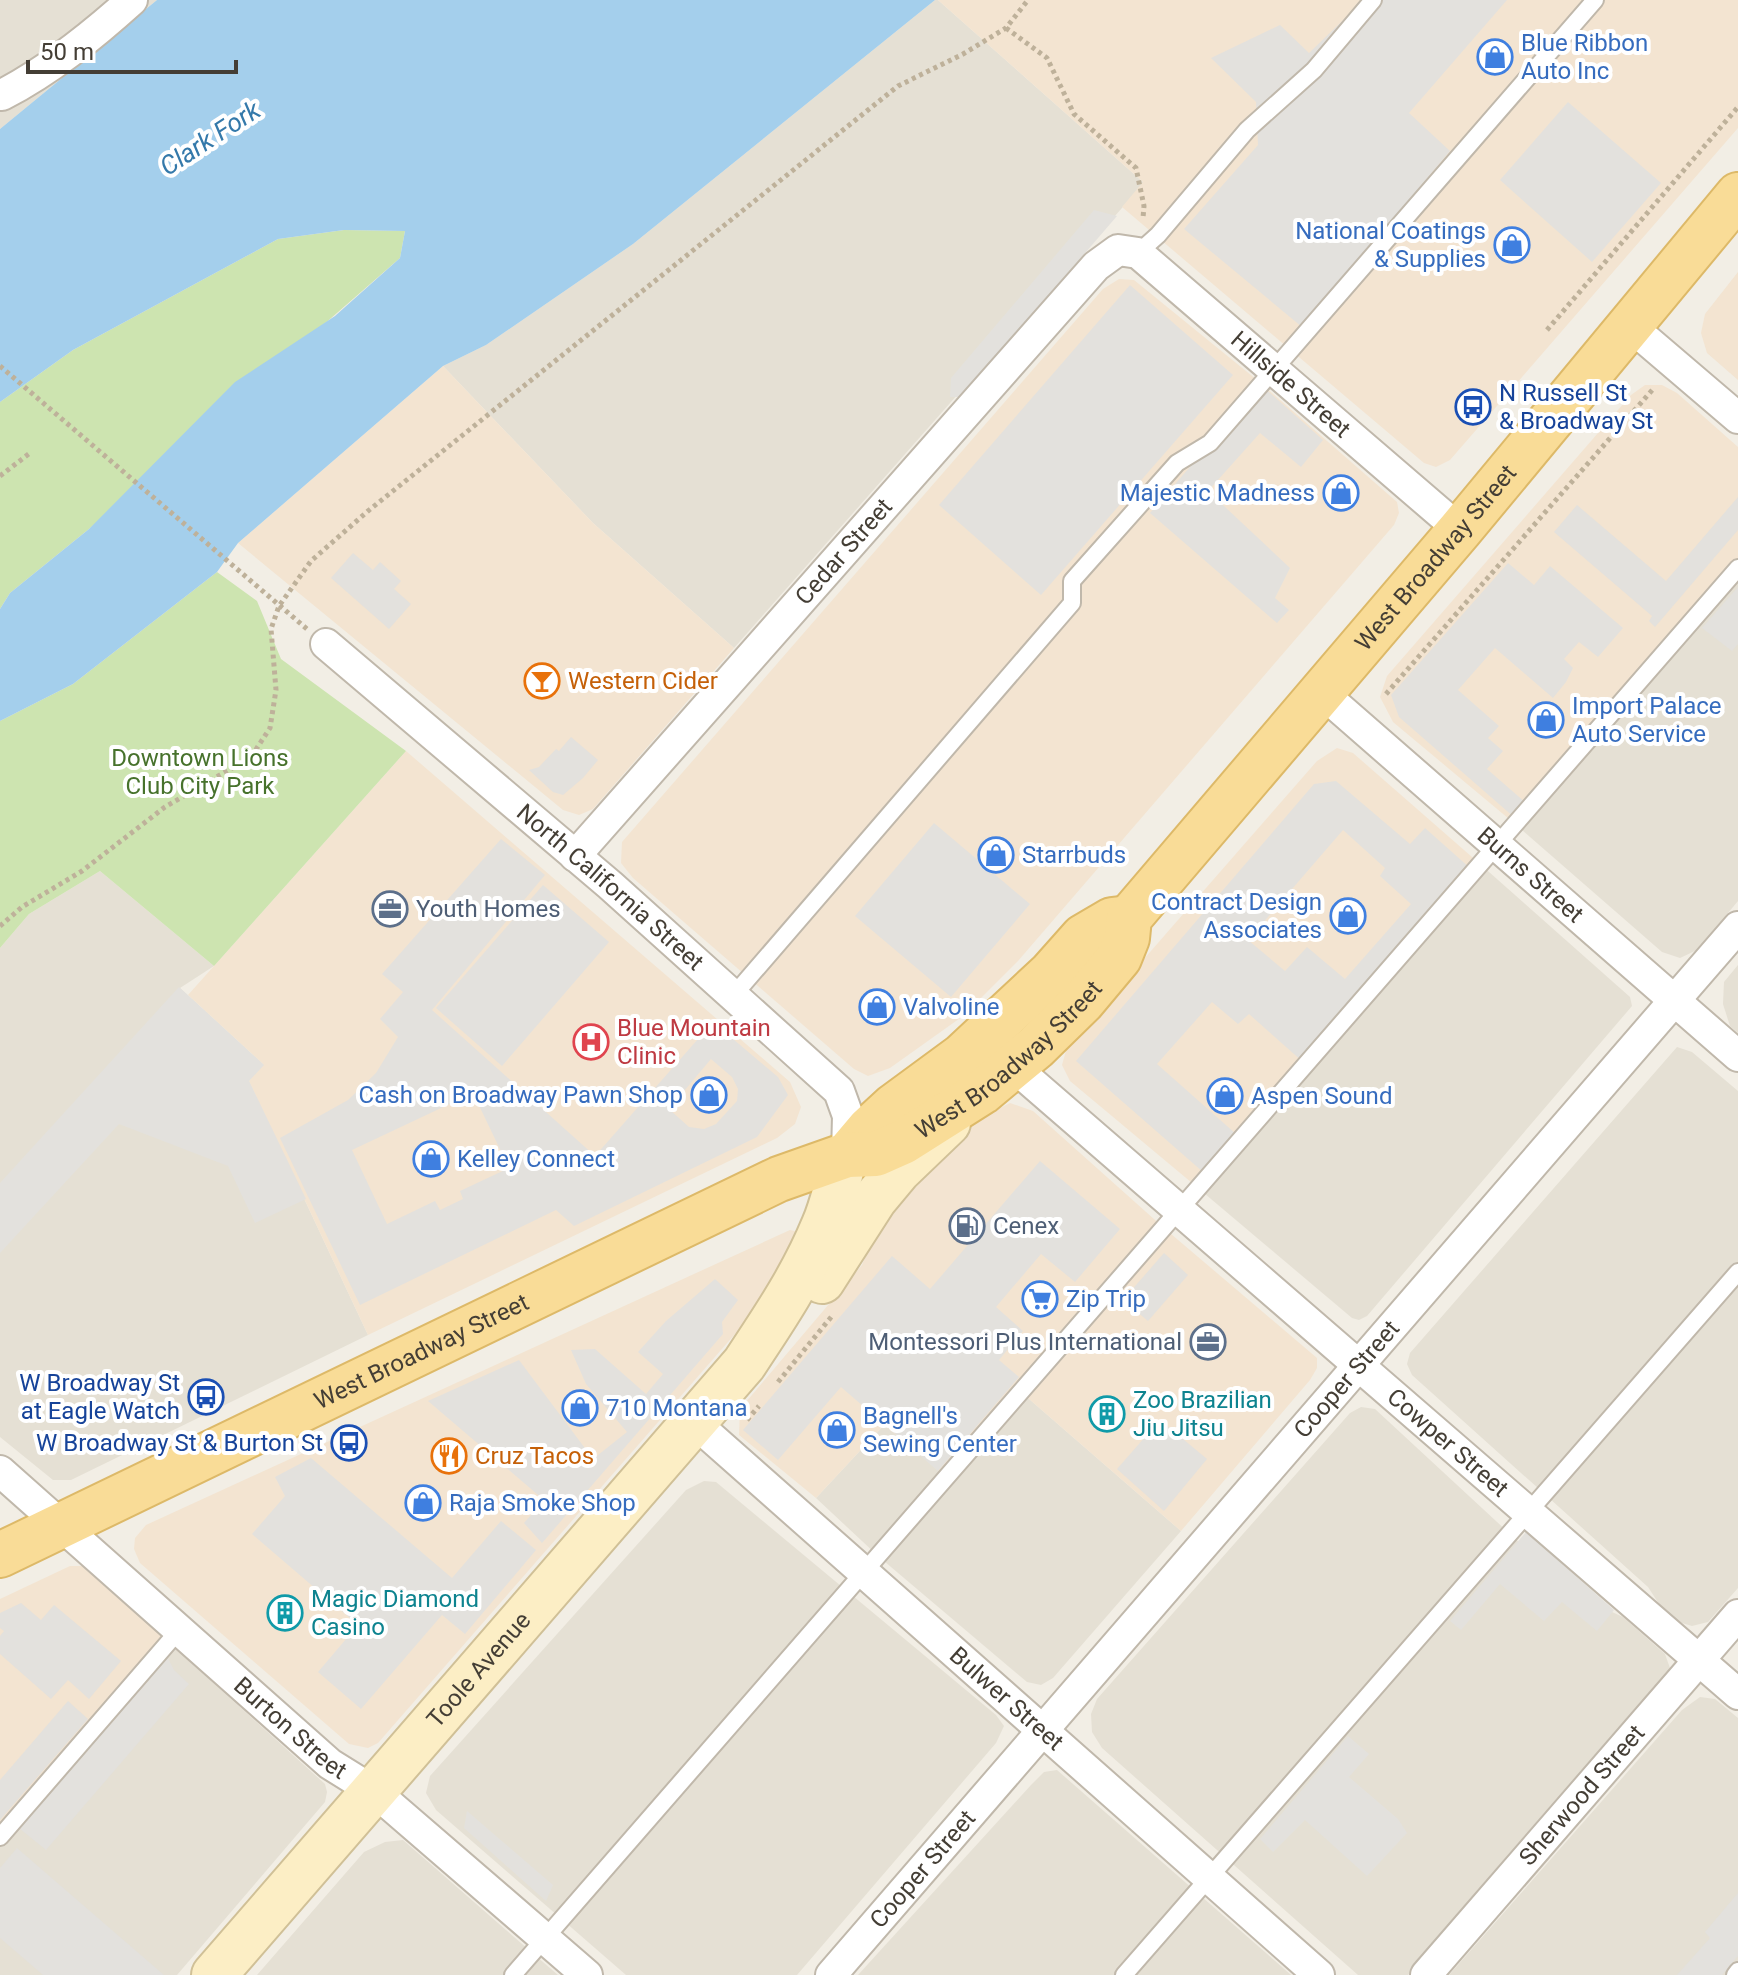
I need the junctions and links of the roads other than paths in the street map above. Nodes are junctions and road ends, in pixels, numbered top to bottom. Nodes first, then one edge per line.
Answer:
1 (132, 0) edge
2 (1373, 0) edge
3 (1595, 0) edge
4 (1, 94) edge
5 (1738, 195) edge
6 (1128, 252) junction
7 (1629, 325) junction
8 (1274, 371) junction
9 (1738, 418) edge
10 (1460, 530) junction
11 (1738, 568) edge
12 (326, 644) dead end
13 (1321, 692) junction
14 (1496, 846) junction
15 (575, 856) junction
16 (1129, 918) junction
17 (1738, 927) edge
18 (733, 996) junction
19 (1675, 1000) junction
20 (1738, 1056) edge
21 (998, 1079) junction
22 (847, 1155) junction
23 (1180, 1210) junction
24 (1738, 1272) edge
25 (1360, 1366) junction
26 (762, 1381) junction
27 (695, 1423) junction
28 (0, 1471) edge
29 (1529, 1512) junction
30 (62, 1525) junction
31 (0, 1555) edge
32 (865, 1571) junction
33 (1738, 1615) edge
34 (180, 1629) junction
35 (1699, 1660) junction
36 (1738, 1694) edge
37 (1043, 1729) junction
38 (375, 1792) junction
39 (0, 1837) edge
40 (1210, 1877) junction
41 (545, 1939) junction
42 (214, 1975) edge
43 (513, 1975) edge
44 (587, 1975) edge
45 (831, 1975) edge
46 (1124, 1975) edge
47 (1319, 1975) edge
48 (1426, 1975) edge

1 - 4 street
2 - 6 lane
3 - 8 lane
5 - 7 main road, West Broadway Street
6 - 8 street, Hillside Street
6 - 15 street, Cedar Street
7 - 9 street
7 - 10 main road, West Broadway Street
8 - 10 street, Hillside Street
8 - 18 lane
10 - 13 main road, West Broadway Street
11 - 14 lane
12 - 15 street, North California Street
13 - 14 street, Burns Street
13 - 16 main road, West Broadway Street
14 - 19 street, Burns Street
14 - 23 lane
15 - 18 street, North California Street
16 - 21 main road, West Broadway Street
16 - 22 main road, West Broadway Street
17 - 19 street, Cooper Street
18 - 22 street, North California Street
19 - 20 street, Burns Street
19 - 25 street, Cooper Street
21 - 22 main road, West Broadway Street
21 - 23 street, Cowper Street
21 - 26 main road, Toole Avenue
22 - 26 main road, Toole Avenue
22 - 30 main road, West Broadway Street
23 - 25 street, Cowper Street
23 - 32 lane
24 - 29 lane
25 - 29 street, Cowper Street
25 - 37 street, Cooper Street
26 - 27 main road, Toole Avenue
27 - 32 street, Bulwer Street
27 - 38 main road, Toole Avenue
28 - 30 street, Burton Street
29 - 35 street, Cowper Street
29 - 40 lane
30 - 31 main road, West Broadway Street
30 - 34 street, Burton Street
32 - 37 street, Bulwer Street
32 - 41 lane
33 - 35 street, Sherwood Street
34 - 38 street, Burton Street
34 - 39 lane
35 - 36 street, Cowper Street
35 - 48 street, Sherwood Street
37 - 40 street, Bulwer Street
37 - 45 street, Cooper Street
38 - 41 street, Burton Street
38 - 42 main road, Toole Avenue
40 - 46 lane
40 - 47 street, Bulwer Street
41 - 43 lane
41 - 44 street, Burton Street

